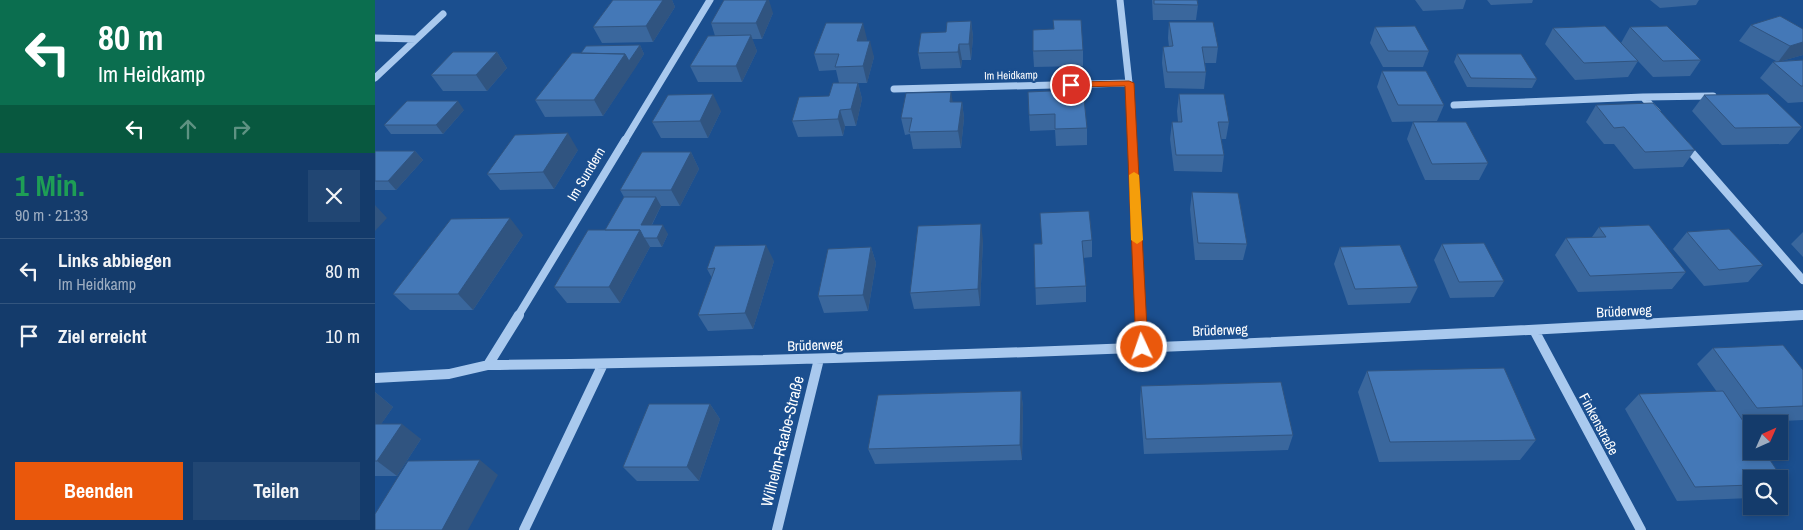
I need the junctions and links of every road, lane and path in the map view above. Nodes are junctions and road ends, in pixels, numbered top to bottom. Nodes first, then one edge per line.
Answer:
1 (710, 0) edge
2 (1120, 0) edge
3 (443, 14) dead end
4 (375, 38) edge
5 (416, 39) junction
6 (375, 78) edge
7 (1129, 83) junction
8 (894, 89) dead end
9 (1721, 96) edge
10 (1643, 97) junction
11 (1454, 105) dead end
12 (1663, 119) edge
13 (1682, 141) edge
14 (1803, 280) edge
15 (1803, 315) edge
16 (1534, 330) junction
17 (1142, 347) junction
18 (819, 359) junction
19 (603, 364) junction
20 (488, 365) junction
21 (375, 378) edge
22 (524, 530) edge
23 (777, 530) edge
24 (1641, 530) edge

1 - 20 street, Im Sundern
2 - 7 street
3 - 5 street
4 - 5 street
5 - 6 street
7 - 8 street, Im Heidkamp
7 - 17 street
9 - 10 street
10 - 11 street
10 - 12 street
13 - 14 street
15 - 16 street, Brüderweg
16 - 17 street, Brüderweg
16 - 24 street, Finkenstraße
17 - 18 street, Brüderweg
18 - 19 street, Brüderweg
18 - 23 street, Wilhelm-Raabe-Straße
19 - 20 street, Brüderweg
19 - 22 street
20 - 21 street, Brüderweg

